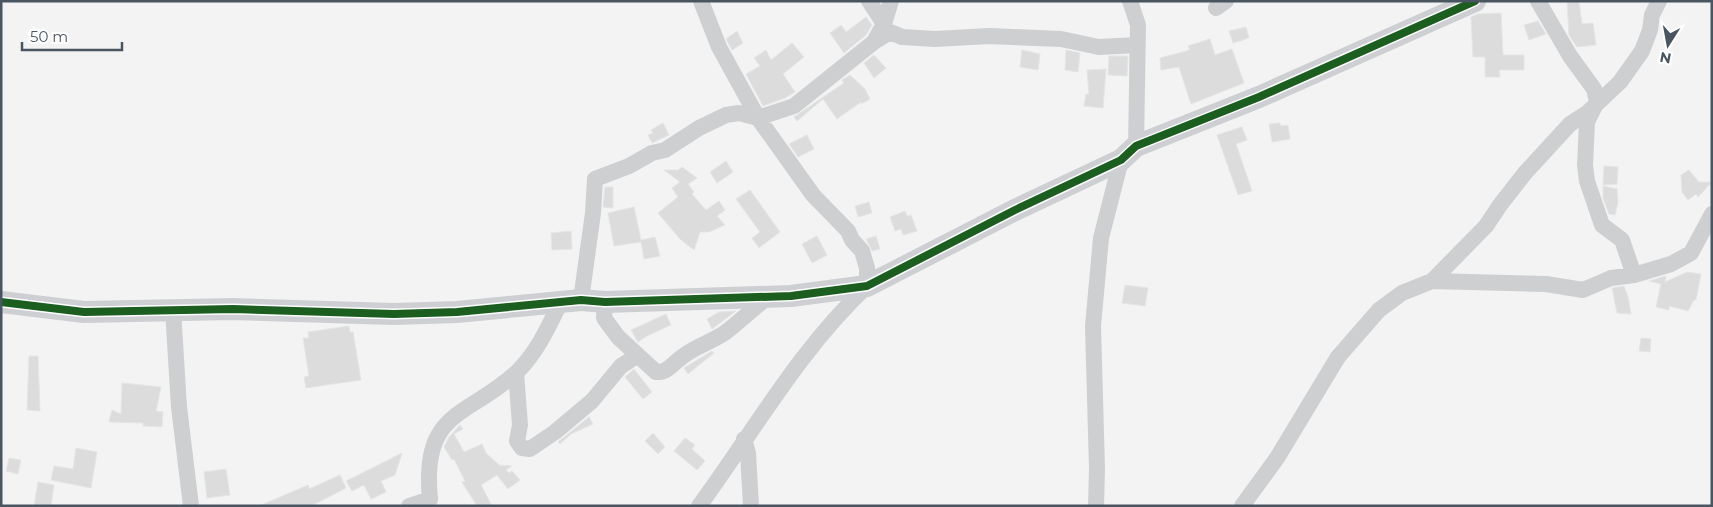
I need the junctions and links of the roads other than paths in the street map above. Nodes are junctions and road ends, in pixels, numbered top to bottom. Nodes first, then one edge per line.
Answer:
1 (701, 1) edge
2 (869, 1) edge
3 (891, 1) edge
4 (1130, 1) edge
5 (1475, 1) edge
6 (1538, 1) edge
7 (1659, 1) edge
8 (884, 24) junction
9 (874, 42) junction
10 (1137, 45) junction
11 (1597, 102) junction
12 (758, 118) junction
13 (1129, 153) junction
14 (1712, 214) edge
15 (1634, 275) junction
16 (1432, 281) junction
17 (867, 286) junction
18 (768, 297) junction
19 (570, 301) junction
20 (1, 302) edge
21 (605, 302) junction
22 (173, 310) junction
23 (638, 355) junction
24 (516, 373) junction
25 (744, 439) junction
26 (191, 506) edge
27 (409, 506) edge
28 (699, 506) edge
29 (751, 506) edge
30 (1096, 506) edge
31 (1242, 506) edge

1 - 12 street
2 - 8 street
3 - 8 street
4 - 10 street
5 - 13 street
6 - 11 street
7 - 11 street
8 - 9 street
9 - 10 street
9 - 12 street
10 - 13 street
11 - 15 street
11 - 16 street
12 - 17 street
12 - 19 street
13 - 17 street
13 - 30 street
14 - 15 street
15 - 16 street
16 - 31 street
17 - 18 street
17 - 25 street
18 - 21 street
18 - 23 street
19 - 21 street
19 - 22 street
19 - 24 street
20 - 22 street
21 - 23 street
22 - 26 street
23 - 24 street
24 - 27 street
25 - 28 street
25 - 29 street

